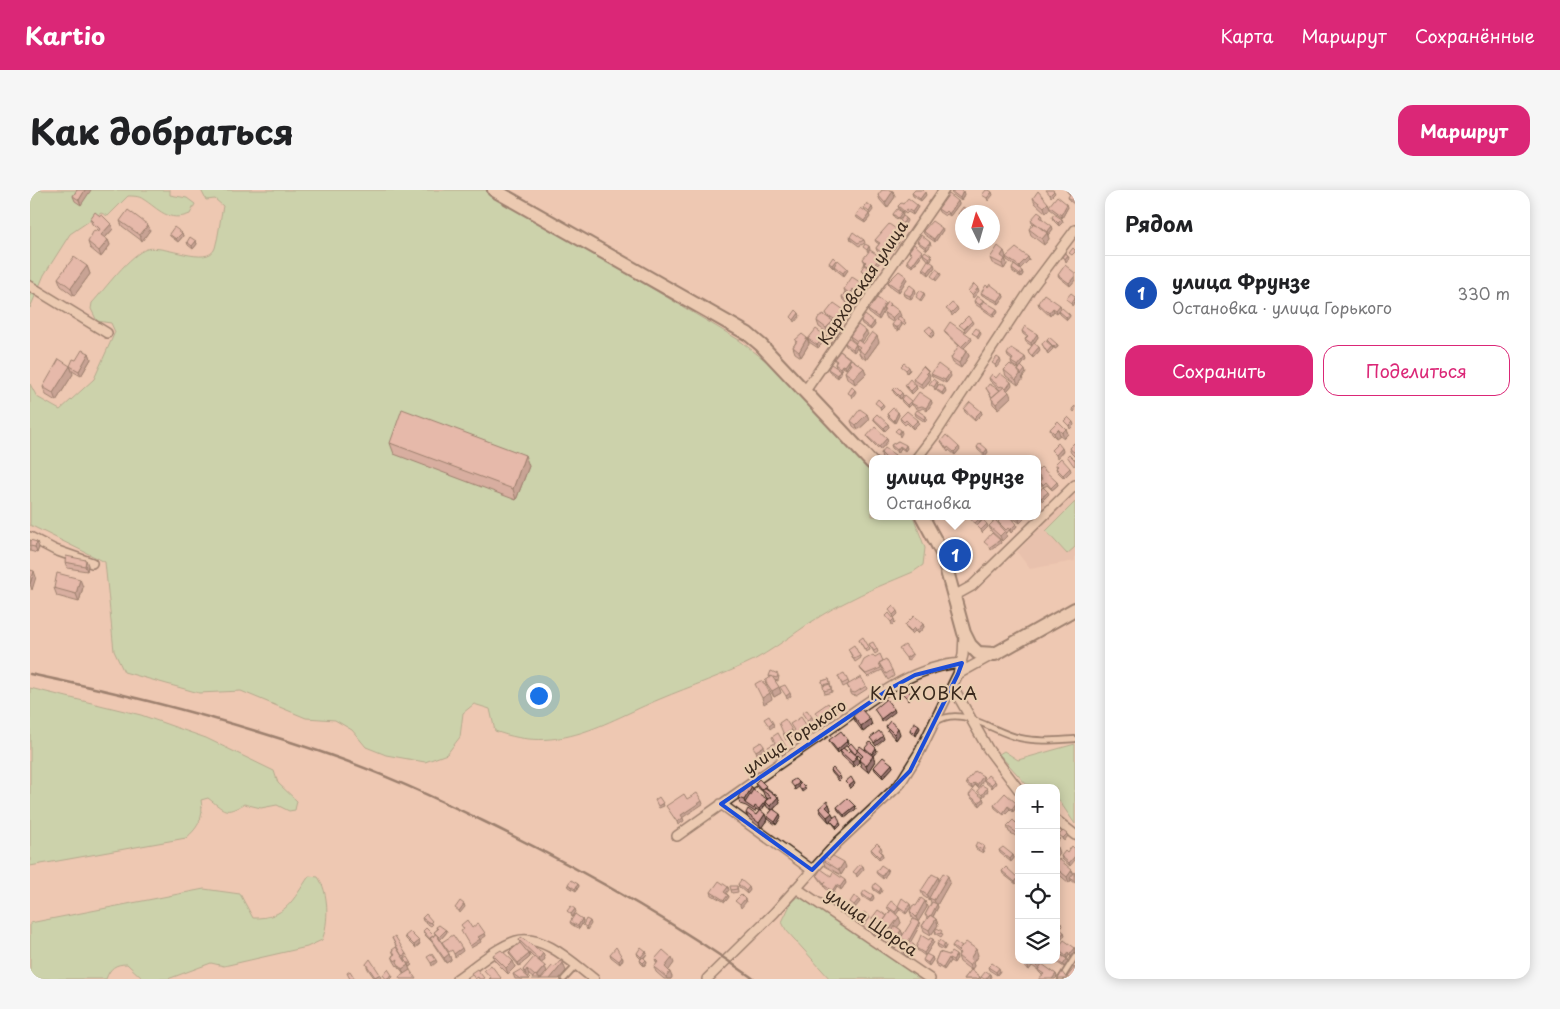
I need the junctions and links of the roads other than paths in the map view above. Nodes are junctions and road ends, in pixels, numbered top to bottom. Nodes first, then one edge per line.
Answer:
1 (494, 190) edge
2 (944, 190) edge
3 (1075, 230) edge
4 (30, 286) edge
5 (107, 333) dead end
6 (806, 391) junction
7 (919, 455) edge
8 (869, 460) edge
9 (1075, 485) edge
10 (1041, 518) edge
11 (924, 520) edge
12 (1039, 520) edge
13 (30, 537) edge
14 (92, 563) dead end
15 (954, 596) junction
16 (1075, 609) edge
17 (964, 633) junction
18 (995, 654) junction
19 (962, 662) junction
20 (958, 674) junction
21 (953, 687) junction
22 (971, 720) junction
23 (935, 723) junction
24 (1075, 739) edge
25 (1015, 785) edge
26 (721, 804) junction
27 (1060, 823) edge
28 (1075, 835) edge
29 (677, 836) dead end
30 (812, 870) junction
31 (796, 888) junction
32 (1075, 957) edge
33 (576, 966) junction
34 (457, 979) edge
35 (564, 979) edge
36 (594, 979) edge
37 (707, 979) edge
38 (930, 979) edge
39 (1061, 979) edge

1 - 6 street
2 - 6 street, Карховская улица
3 - 7 street
4 - 5 street
6 - 8 street
9 - 10 street
11 - 15 street
12 - 15 street
13 - 14 street
15 - 17 street
16 - 18 street
17 - 18 street
17 - 19 street
18 - 20 street
19 - 20 street
19 - 26 street, улица Горького
20 - 21 street
21 - 22 street
21 - 23 street
22 - 23 lane
22 - 24 lane
22 - 25 street
23 - 30 street
26 - 29 street, улица Горького
26 - 30 street
27 - 28 street
30 - 31 street
31 - 37 street
31 - 38 street, улица Щорса
32 - 39 lane
33 - 34 street
33 - 35 lane
33 - 36 street

